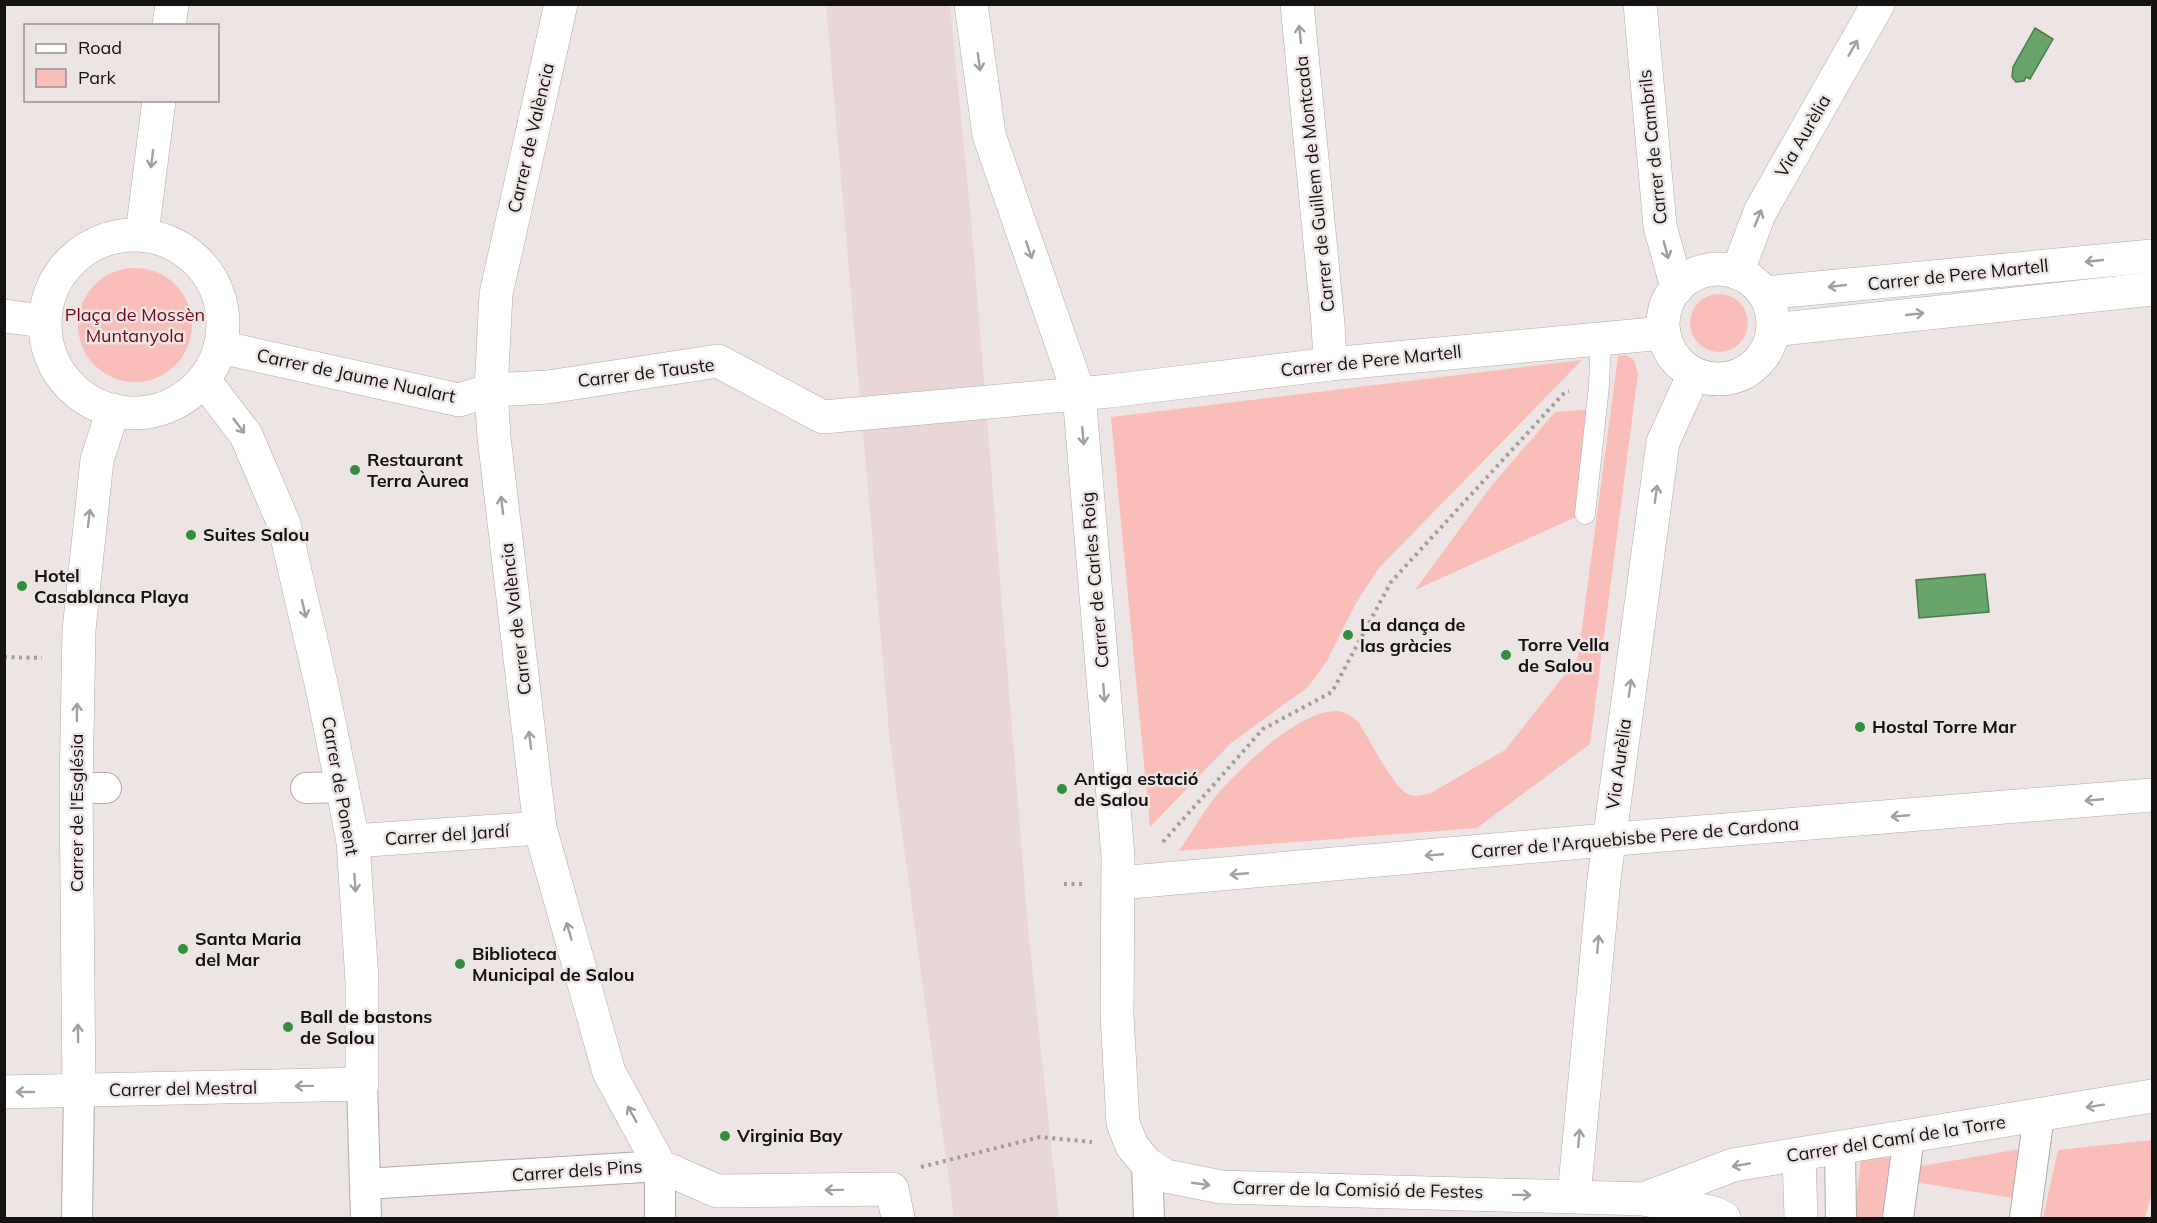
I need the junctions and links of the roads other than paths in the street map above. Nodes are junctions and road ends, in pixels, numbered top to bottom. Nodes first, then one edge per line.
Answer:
1 (172, 4) edge
2 (561, 4) edge
3 (970, 4) edge
4 (1297, 4) edge
5 (1640, 4) edge
6 (1878, 4) edge
7 (169, 24) edge
8 (159, 102) edge
9 (142, 234) junction
10 (2152, 256) edge
11 (1737, 273) junction
12 (1677, 288) junction
13 (2152, 289) edge
14 (1764, 293) junction
15 (4, 316) edge
16 (44, 321) junction
17 (1773, 330) junction
18 (1664, 333) junction
19 (1604, 339) junction
20 (220, 347) junction
21 (1330, 364) junction
22 (1694, 374) junction
23 (204, 380) junction
24 (491, 390) junction
25 (1079, 394) junction
26 (113, 410) junction
27 (823, 417) joint
28 (1585, 514) dead end
29 (342, 787) junction
30 (306, 788) dead end
31 (2152, 795) edge
32 (540, 828) junction
33 (1609, 839) junction
34 (353, 841) junction
35 (1119, 883) junction
36 (362, 1084) junction
37 (4, 1092) edge
38 (79, 1092) junction
39 (2152, 1096) edge
40 (2039, 1115) junction
41 (1909, 1137) junction
42 (1840, 1149) junction
43 (1139, 1155) junction
44 (1799, 1156) junction
45 (660, 1166) junction
46 (365, 1184) junction
47 (901, 1192) edge
48 (1574, 1196) junction
49 (1644, 1199) junction
50 (77, 1218) edge
51 (366, 1218) edge
52 (660, 1218) edge
53 (1149, 1218) edge
54 (1724, 1218) edge
55 (1801, 1218) edge
56 (1841, 1218) edge
57 (1898, 1218) edge
58 (2025, 1218) edge

1 - 7 street
2 - 24 street, Carrer de València
3 -> 25 street, Carrer de Carles Roig
21 -> 4 street, Carrer de Guillem de Montcada
5 -> 12 street, Carrer de Cambrils
11 -> 6 street, Via Aurèlia
8 -> 9 street
9 - 16 street
9 - 20 street
10 -> 14 street, Carrer de Pere Martell
11 - 12 street
11 - 14 street
12 - 18 street
17 -> 13 street, Carrer de Pere Martell
14 - 17 street
15 - 16 street
16 - 26 street
17 - 22 street
18 - 19 street, Carrer de Pere Martell
18 - 22 street
19 - 21 street, Carrer de Pere Martell
19 - 28 lane
20 - 23 street
20 - 24 street, Carrer de Jaume Nualart
21 - 25 street, Carrer de Pere Martell
33 -> 22 street, Via Aurèlia
23 - 26 street
23 -> 29 street, Carrer de Ponent
24 - 27 street, Carrer de Tauste
32 -> 24 street, Carrer de València
25 - 27 street, Carrer de Pere Martell
25 -> 35 street, Carrer de Carles Roig
38 -> 26 street, Carrer de l'Església
29 - 30 street
29 - 34 street, Carrer de Ponent
31 -> 33 street, Carrer de l'Arquebisbe Pere de Cardona
32 - 34 street, Carrer del Jardí
45 -> 32 street, Carrer de València
33 -> 35 street, Carrer de l'Arquebisbe Pere de Cardona
48 -> 33 street, Via Aurèlia
34 -> 36 street, Carrer de Ponent
35 - 43 street, Carrer de Carles Roig
36 -> 38 street, Carrer del Mestral
36 - 46 street, Carrer de Ponent
38 -> 37 street, Carrer del Mestral
38 - 50 street, Carrer de l'Església
39 -> 40 street, Carrer del Camí de la Torre
40 - 41 street, Carrer del Camí de la Torre
40 - 58 street
41 - 42 street, Carrer del Camí de la Torre
41 - 57 street
42 - 44 street, Carrer del Camí de la Torre
42 - 56 street
43 -> 48 street, Carrer de la Comisió de Festes
43 - 53 street
44 -> 49 street, Carrer del Camí de la Torre
44 - 55 street
45 - 46 street, Carrer dels Pins
47 -> 45 street, Carrer dels Pins
45 - 52 street, Carrer de València
46 - 51 street, Carrer de Ponent
48 - 49 street, Carrer de la Comisió de Festes
49 - 54 street

